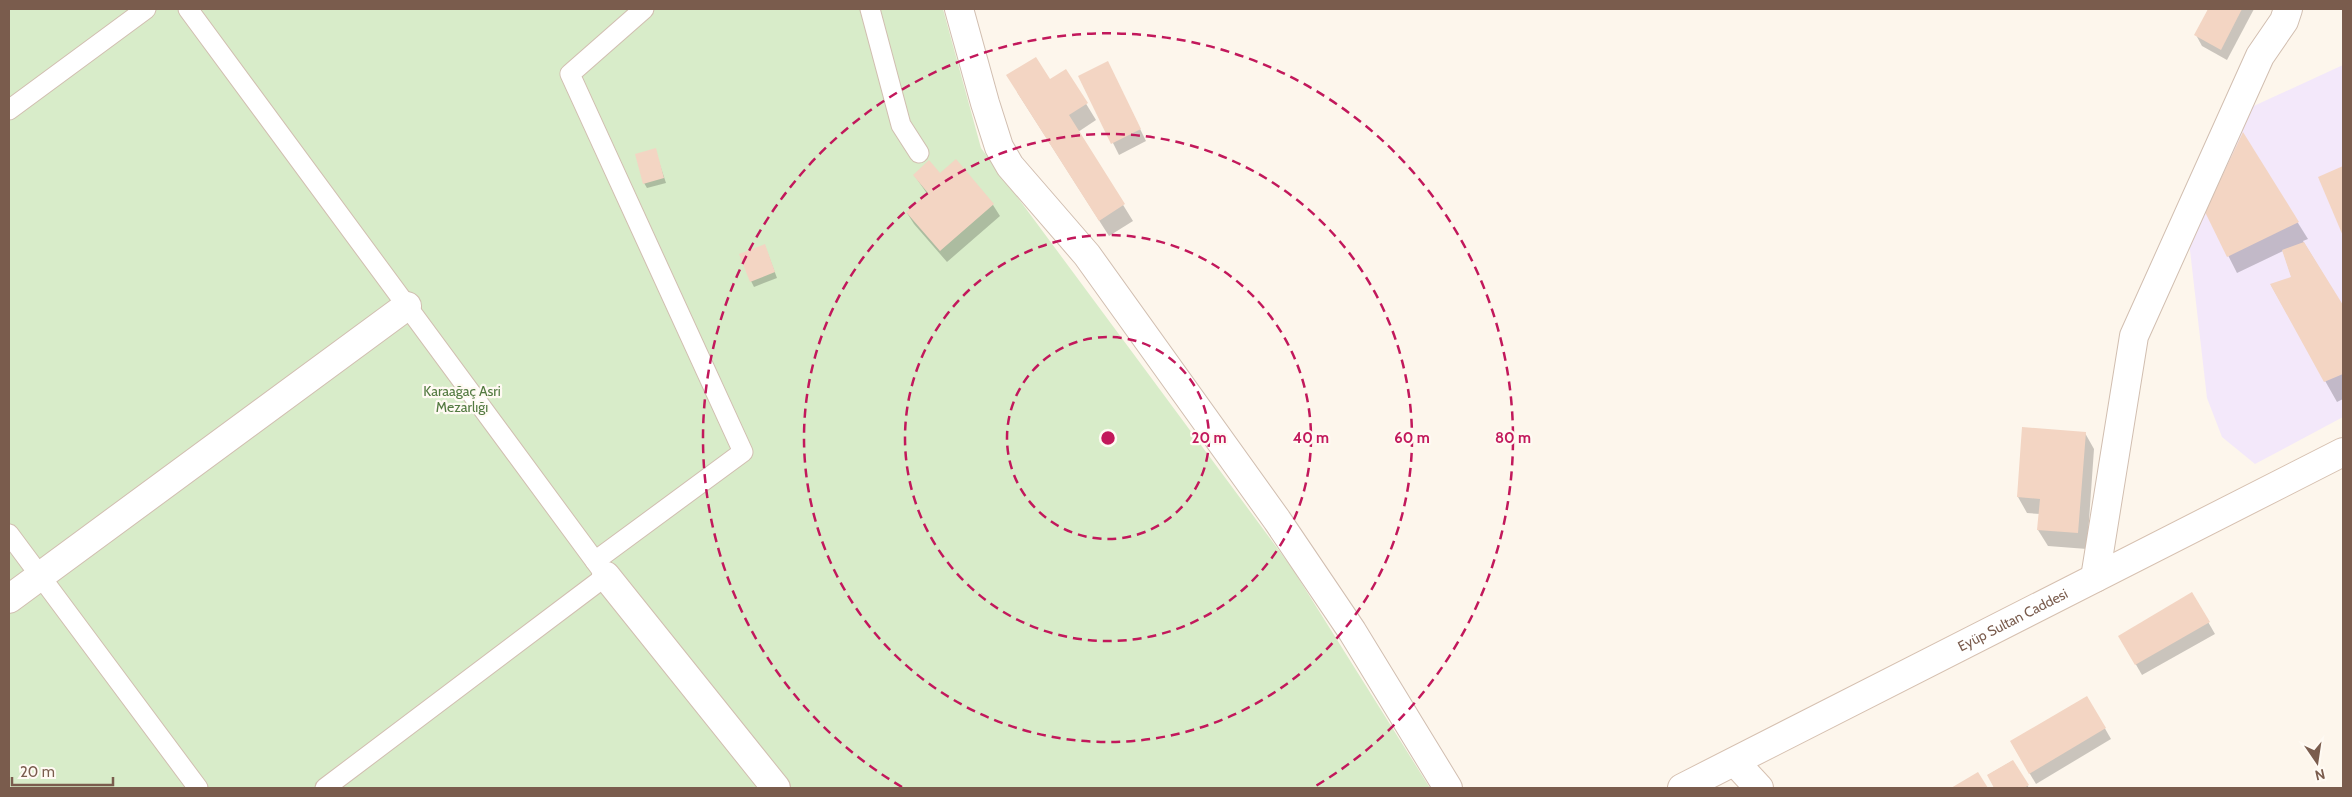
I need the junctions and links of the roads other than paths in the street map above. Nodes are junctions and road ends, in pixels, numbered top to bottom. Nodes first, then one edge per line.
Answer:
1 (146, 9) edge
2 (188, 9) edge
3 (644, 9) edge
4 (870, 9) edge
5 (959, 9) edge
6 (2288, 9) edge
7 (9, 110) edge
8 (919, 153) dead end
9 (407, 306) junction
10 (2343, 452) edge
11 (9, 534) edge
12 (601, 569) junction
13 (40, 576) junction
14 (2095, 578) junction
15 (9, 599) edge
16 (1735, 762) junction
17 (198, 788) edge
18 (325, 788) edge
19 (776, 788) edge
20 (1448, 788) edge
21 (1682, 788) edge
22 (1759, 788) edge

1 - 7 lane
2 - 9 lane
3 - 12 lane
4 - 8 lane
5 - 20 street
6 - 14 street
9 - 12 lane
9 - 13 street
10 - 14 street, Eyüp Sultan Caddesi
11 - 13 lane
12 - 18 lane
12 - 19 street
13 - 15 street
13 - 17 lane
14 - 16 street, Eyüp Sultan Caddesi
16 - 21 street, Eyüp Sultan Caddesi
16 - 22 street

